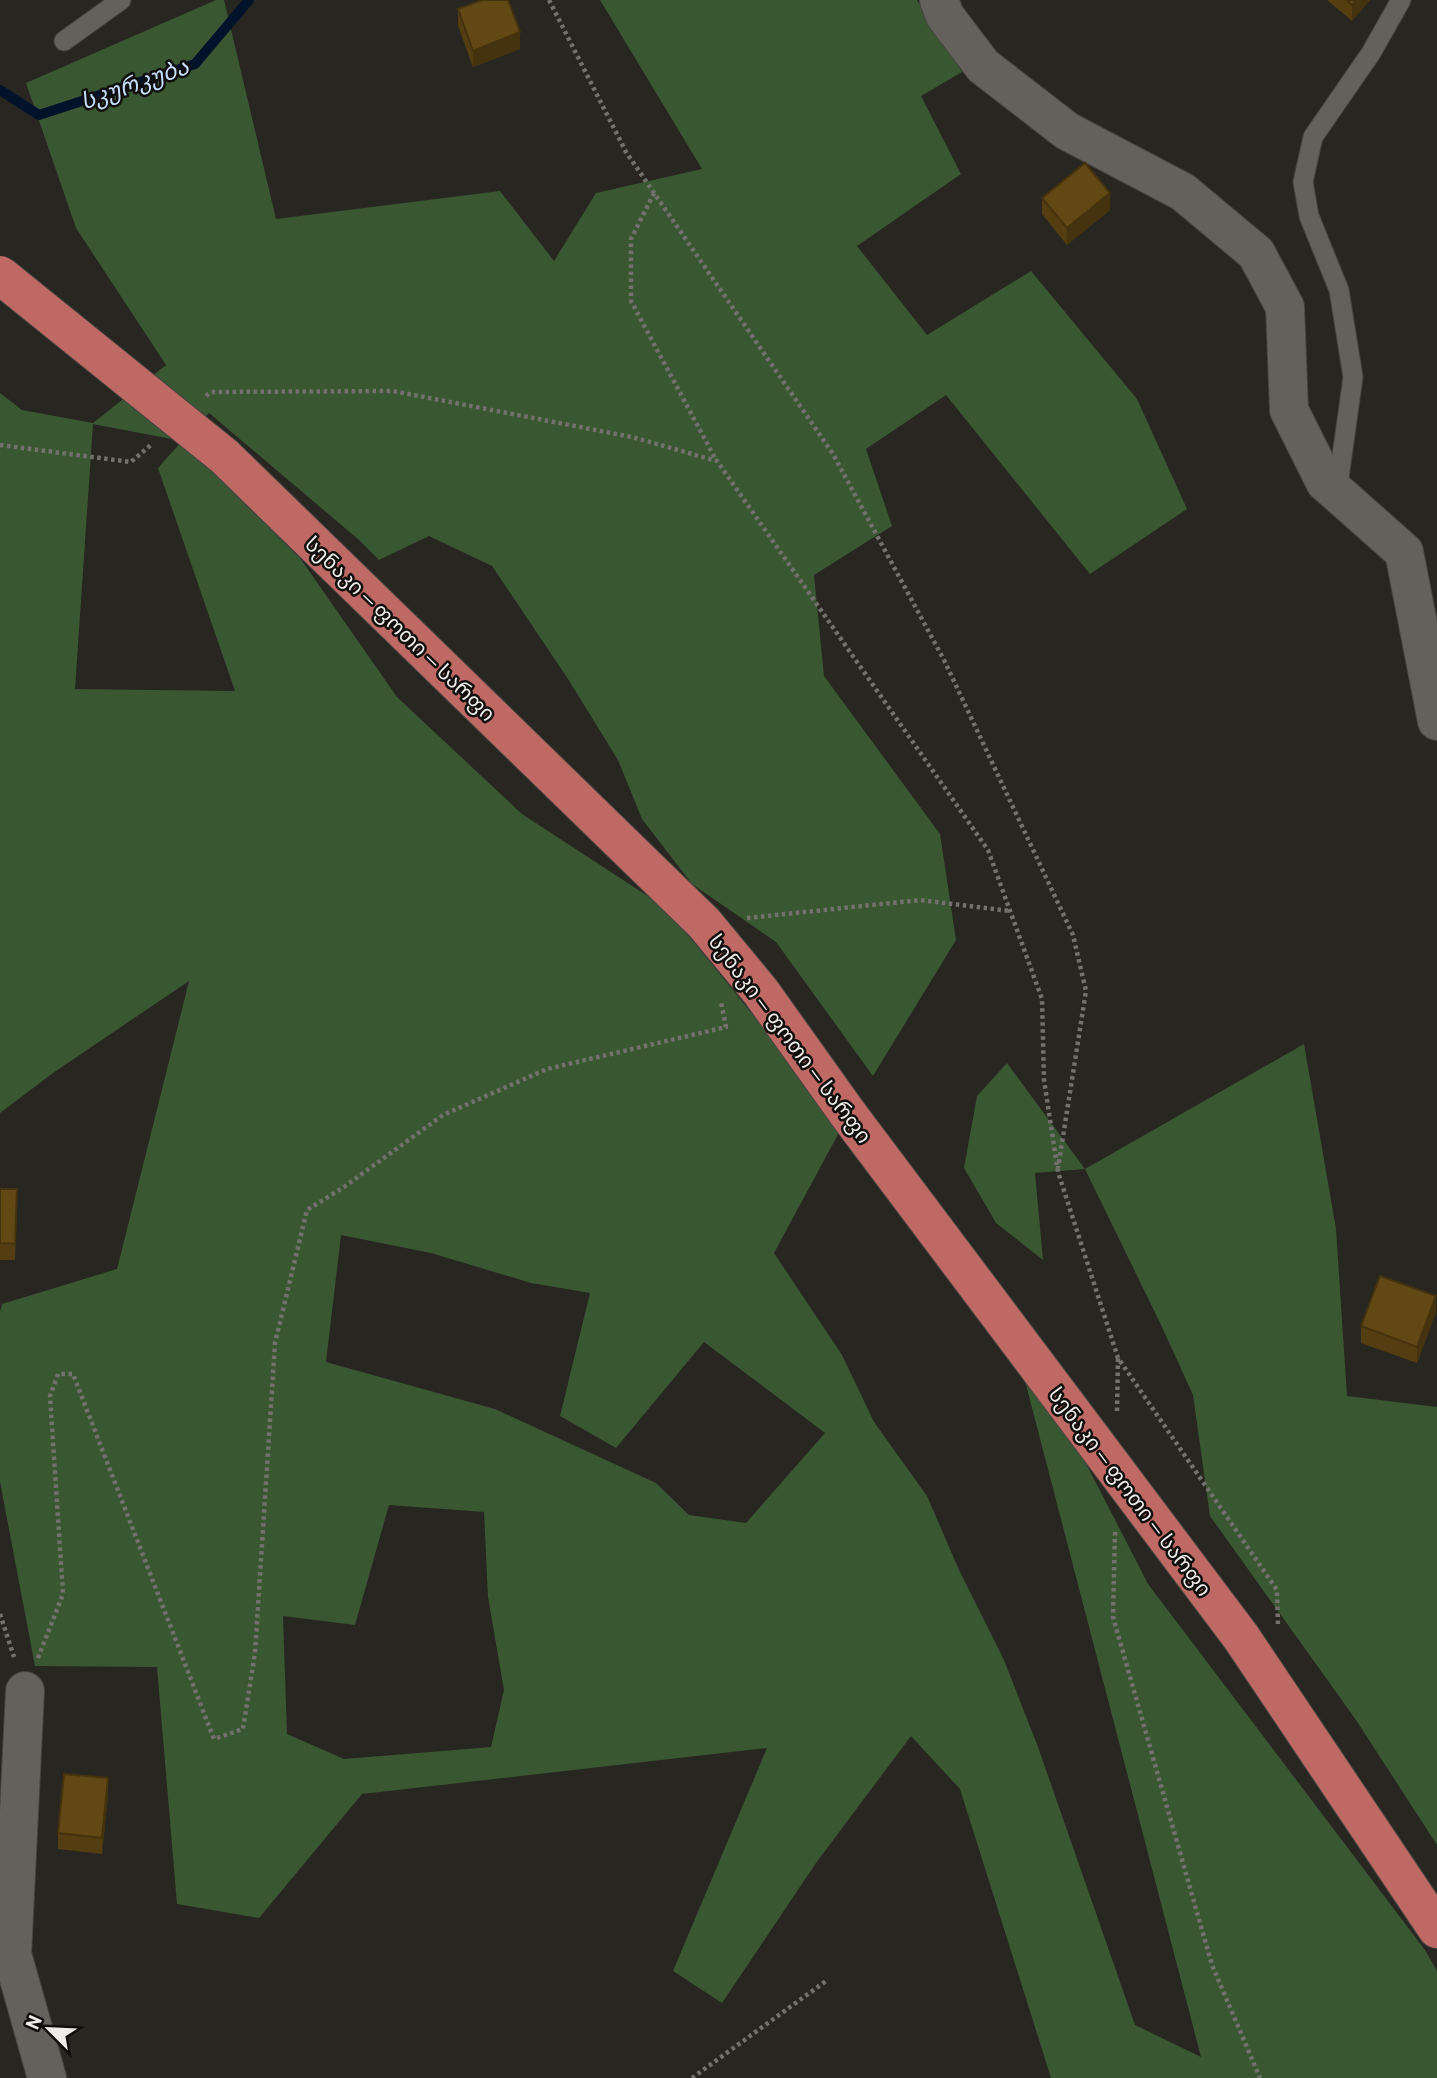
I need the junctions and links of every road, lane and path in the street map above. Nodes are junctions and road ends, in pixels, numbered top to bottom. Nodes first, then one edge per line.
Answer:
1 (121, 0) edge
2 (549, 0) edge
3 (939, 0) edge
4 (1401, 0) edge
5 (64, 41) dead end
6 (654, 193) junction
7 (0, 275) edge
8 (201, 401) dead end
9 (161, 436) dead end
10 (1, 445) edge
11 (717, 461) junction
12 (1337, 492) junction
13 (1437, 721) edge
14 (1010, 911) junction
15 (704, 923) junction
16 (721, 1001) dead end
17 (1058, 1172) junction
18 (1118, 1358) junction
19 (1117, 1412) dead end
20 (1115, 1522) dead end
21 (0, 1614) edge
22 (1278, 1630) dead end
23 (25, 1691) junction
24 (1437, 1929) edge
25 (826, 1980) dead end
26 (47, 2078) edge
27 (691, 2078) edge
28 (1260, 2078) edge

1 - 5 lane
2 - 6 path
3 - 12 street
4 - 12 lane
6 - 11 path
6 - 17 path
7 - 15 highway, სენაკი — ფოთი — სარფი, bridge
8 - 11 path
9 - 10 path
11 - 14 path
12 - 13 street
14 - 15 path
14 - 17 path
15 - 24 highway, სენაკი — ფოთი — სარფი, bridge
16 - 23 path
17 - 18 path
18 - 19 path
18 - 22 path
20 - 28 path
21 - 23 path
23 - 26 street
25 - 27 path

